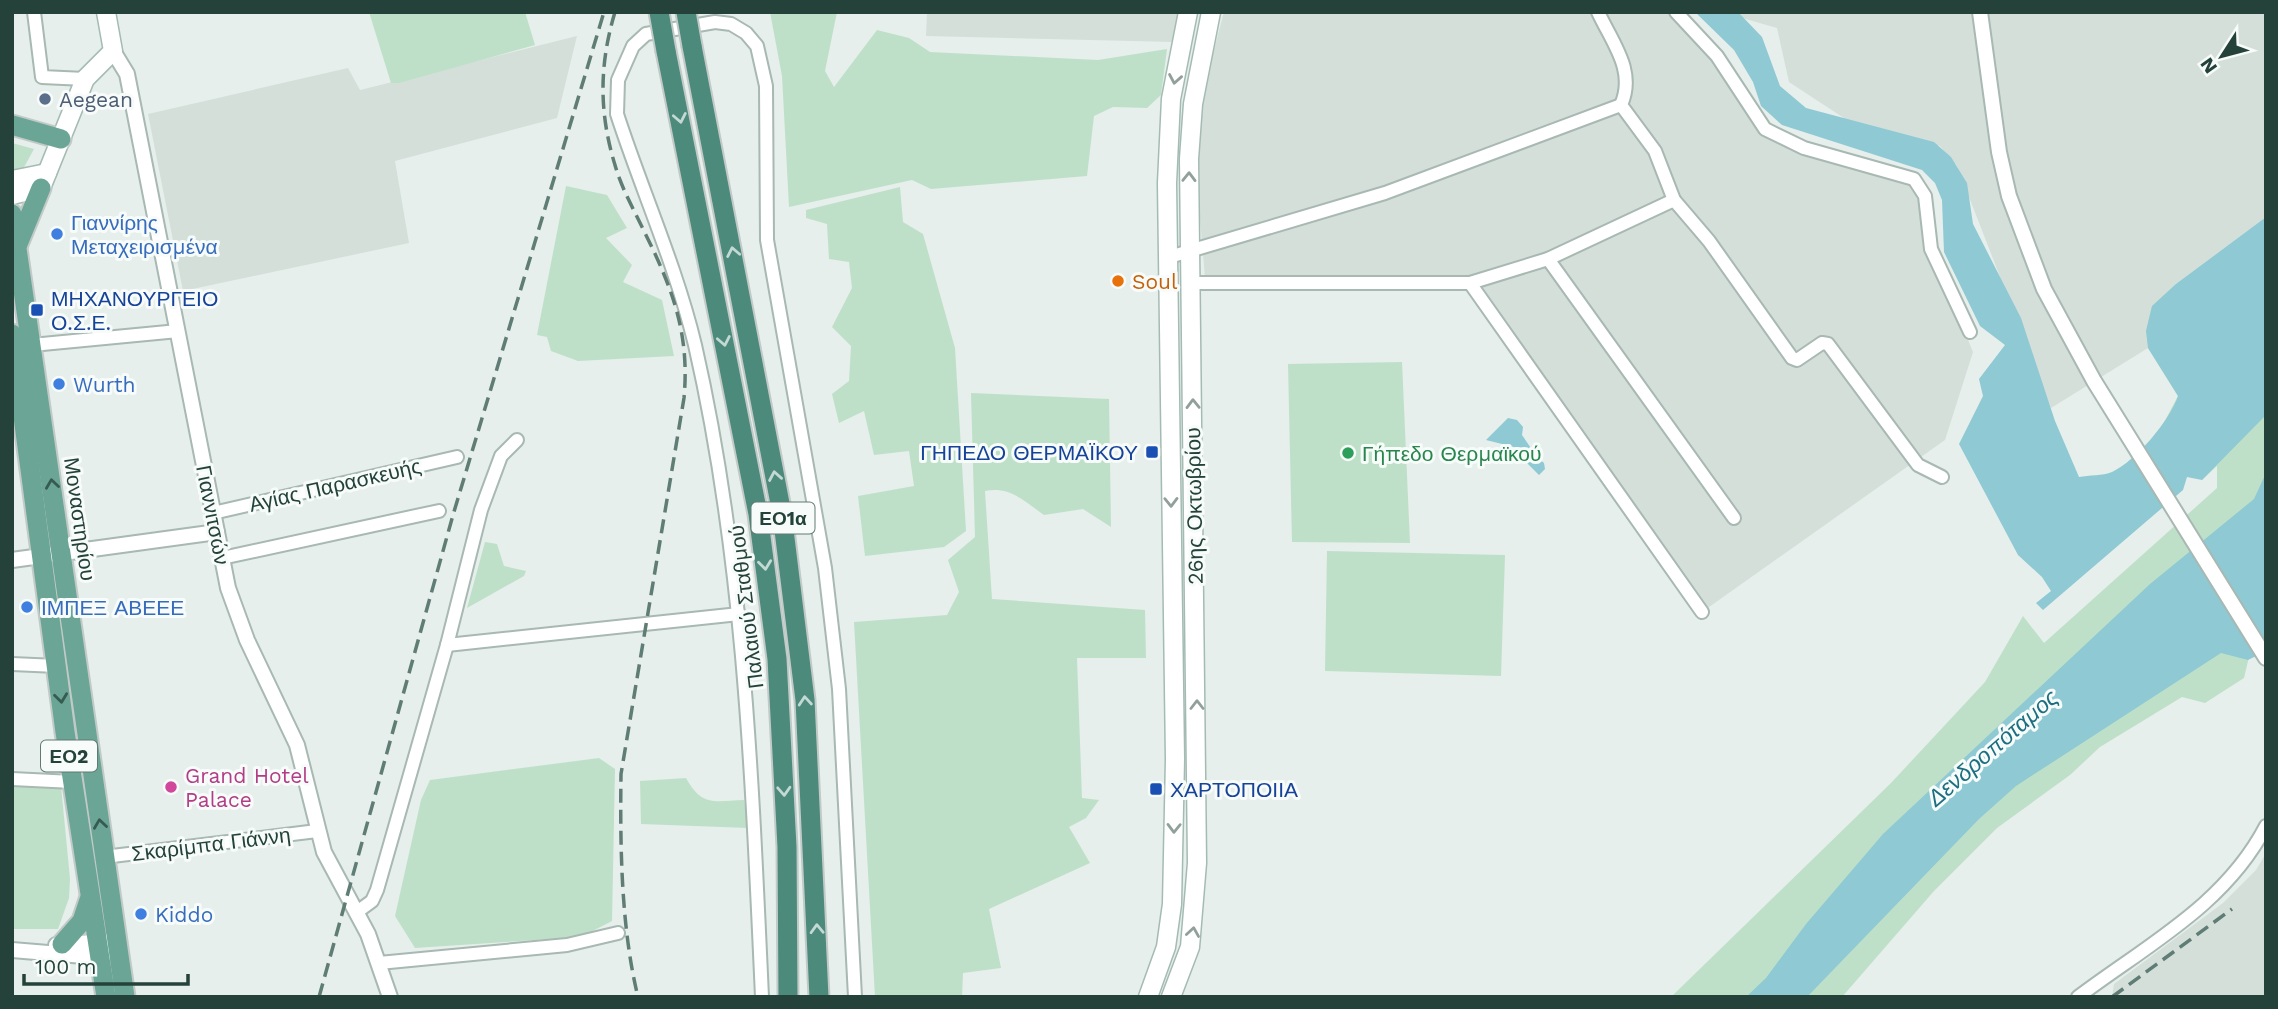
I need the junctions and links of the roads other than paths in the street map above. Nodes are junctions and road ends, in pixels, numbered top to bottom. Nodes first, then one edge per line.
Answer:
1 (34, 12) edge
2 (106, 12) edge
3 (659, 12) edge
4 (686, 12) edge
5 (1188, 12) edge
6 (1211, 12) edge
7 (1598, 12) edge
8 (1676, 12) edge
9 (1980, 12) edge
10 (113, 51) junction
11 (85, 79) junction
12 (1621, 105) junction
13 (12, 125) edge
14 (61, 139) junction
15 (12, 180) edge
16 (44, 181) junction
17 (12, 195) edge
18 (1674, 200) junction
19 (12, 214) edge
20 (18, 245) junction
21 (1188, 252) junction
22 (1166, 258) junction
23 (1548, 259) junction
24 (1190, 283) junction
25 (1470, 283) junction
26 (178, 331) junction
27 (1970, 332) dead end
28 (18, 343) edge
29 (517, 440) dead end
30 (457, 457) dead end
31 (1942, 477) dead end
32 (439, 511) dead end
33 (213, 513) junction
34 (1734, 518) dead end
35 (217, 532) junction
36 (53, 555) junction
37 (222, 558) junction
38 (12, 560) edge
39 (1702, 612) dead end
40 (739, 614) junction
41 (447, 645) junction
42 (2266, 658) edge
43 (12, 664) edge
44 (57, 666) junction
45 (12, 779) edge
46 (73, 782) junction
47 (2266, 826) edge
48 (317, 831) junction
49 (104, 857) junction
50 (90, 888) junction
51 (357, 912) junction
52 (618, 933) dead end
53 (62, 944) junction
54 (108, 947) junction
55 (12, 950) edge
56 (38, 950) junction
57 (379, 963) junction
58 (106, 997) edge
59 (125, 997) edge
60 (390, 997) edge
61 (762, 997) edge
62 (788, 997) edge
63 (819, 997) edge
64 (855, 997) edge
65 (1149, 997) edge
66 (1171, 997) edge
67 (2078, 997) edge

1 - 11 street
2 - 10 main road, Γιαννιτσών
3 -> 62 highway, Παλαιού Σταθμού / ΕΟ1α, bridge
63 -> 4 highway, ΕΟ1α, bridge
5 -> 22 main road, 26ης Οκτωβρίου
21 -> 6 main road, 26ης Οκτωβρίου
7 - 12 street
8 - 27 street
9 - 42 street
10 - 11 main road
10 - 26 street, Γιαννιτσών
11 - 14 main road
12 - 18 street
12 - 21 street
13 - 14 main road
14 - 16 main road
15 - 16 main road
16 - 17 main road
16 - 20 main road
18 - 23 street
18 - 31 street
19 - 20 main road, Μοναστηρίου / ΕΟ2
20 - 28 main road, Μοναστηρίου / ΕΟ2
21 - 22 street
21 - 24 main road, 26ης Οκτωβρίου
22 -> 65 main road, 26ης Οκτωβρίου
23 - 25 street
23 - 34 street
24 - 25 street
66 -> 24 main road, 26ης Οκτωβρίου
25 - 39 street
26 - 28 street
26 - 33 street, Γιαννιτσών
28 - 36 main road, Μοναστηρίου / ΕΟ2
29 - 41 street
30 - 33 street, Αγίας Παρασκευής
32 - 37 street
33 - 35 street, Γιαννιτσών
35 - 36 street
35 - 37 street, Γιαννιτσών
36 - 38 street
36 - 44 main road, Μοναστηρίου / ΕΟ2
49 -> 36 main road, Μοναστηρίου / ΕΟ2
37 - 48 street, Γιαννιτσών
40 - 41 street
40 - 61 street
40 - 64 street
41 - 51 street
43 - 44 street
44 -> 46 main road, Μοναστηρίου / ΕΟ2
45 - 46 street
46 - 50 main road, Μοναστηρίου / ΕΟ2
47 - 67 street
48 - 49 street, Σκαρίμπα Γιάννη
48 - 51 street, Γιαννιτσών
49 - 54 main road, Μοναστηρίου / ΕΟ2
50 - 53 main road
50 - 54 main road, Μοναστηρίου / ΕΟ2
51 - 57 street, Γιαννιτσών
52 - 57 street
53 - 54 street
53 - 56 street
54 - 56 street
54 - 58 main road, Μοναστηρίου / ΕΟ2
54 - 59 main road, Μοναστηρίου / ΕΟ2
55 - 56 street
57 - 60 street, Γιαννιτσών

